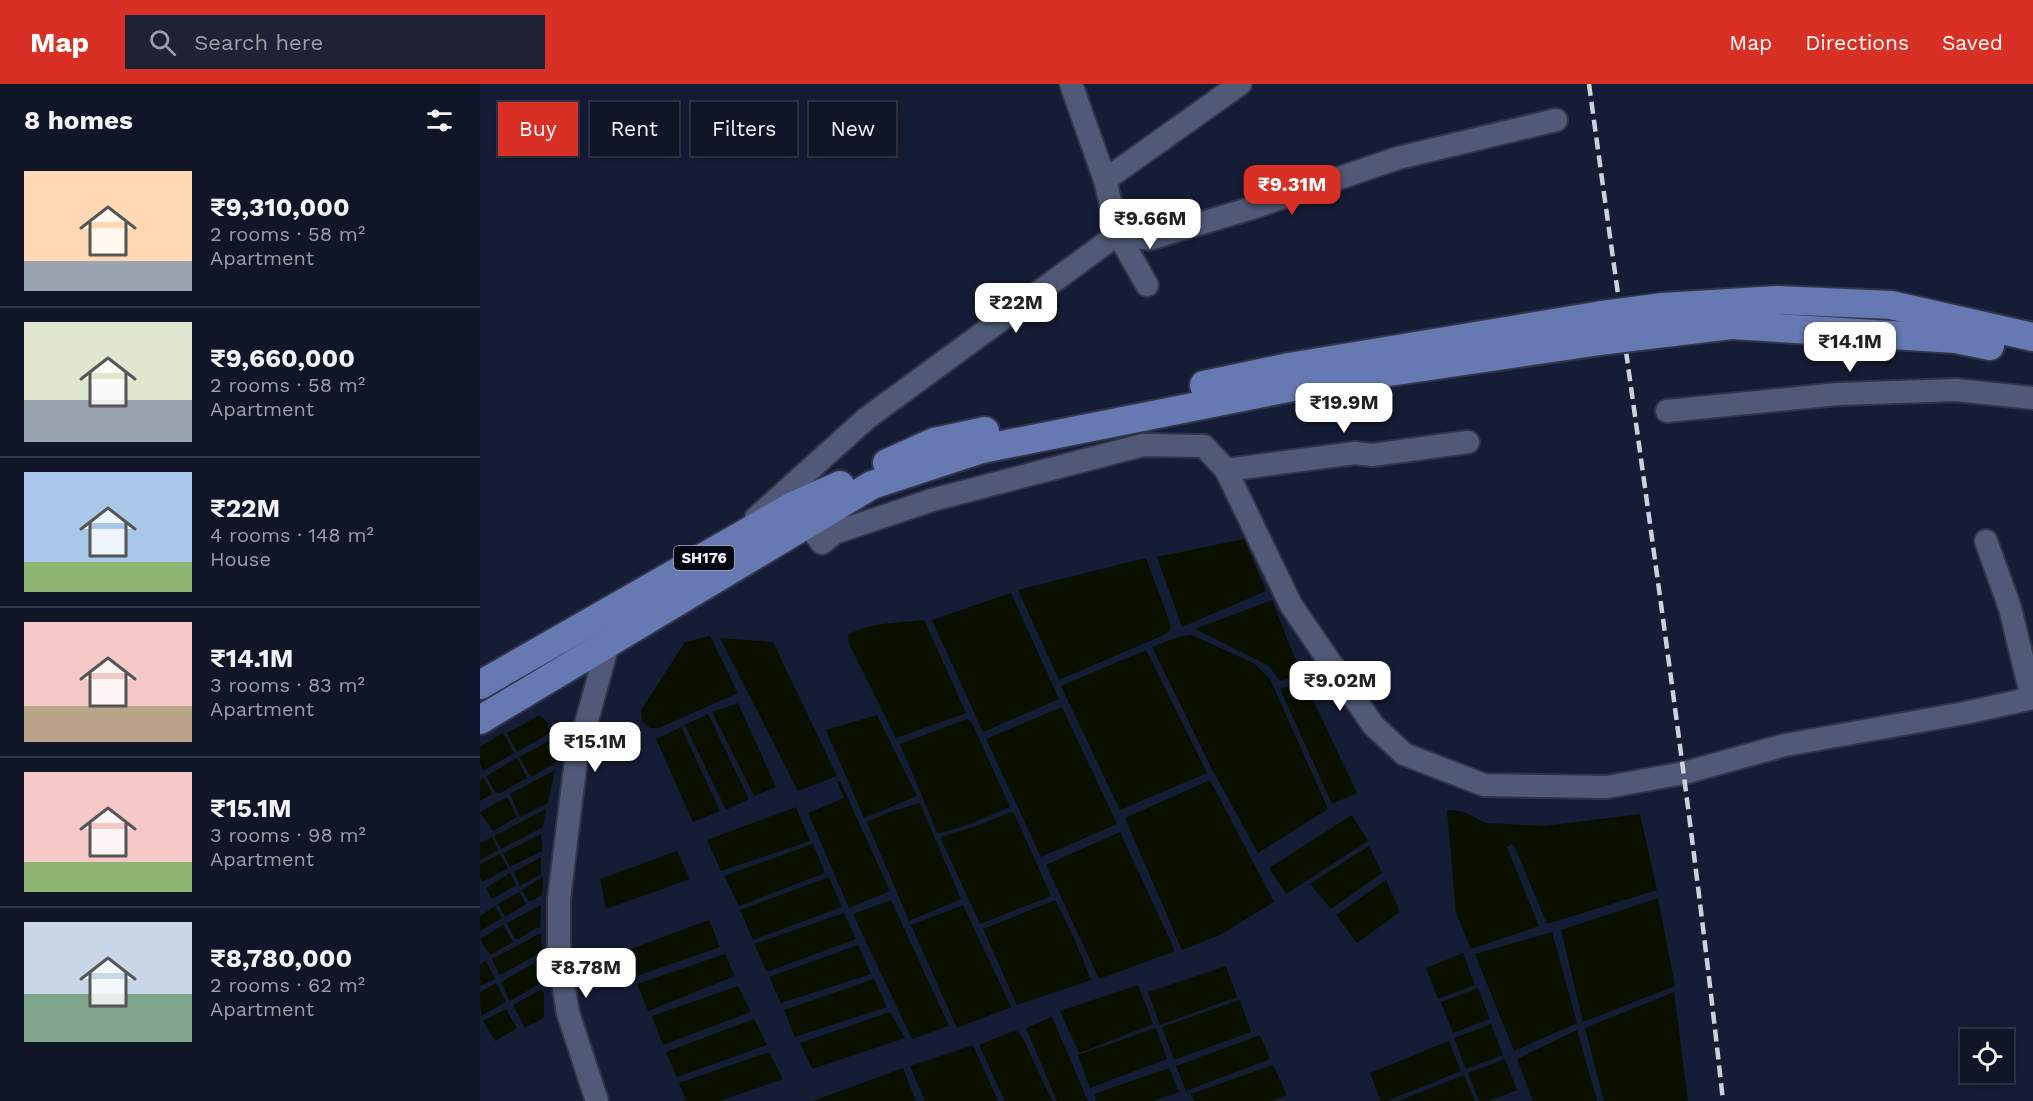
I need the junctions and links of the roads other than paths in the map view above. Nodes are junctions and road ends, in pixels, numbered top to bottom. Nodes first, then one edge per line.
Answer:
1 (1071, 84) edge
2 (1240, 84) edge
3 (1556, 120) dead end
4 (1105, 180) junction
5 (1118, 234) junction
6 (1147, 285) dead end
7 (1668, 319) junction
8 (2033, 337) edge
9 (2033, 356) edge
10 (2033, 398) edge
11 (1667, 411) dead end
12 (1468, 442) dead end
13 (1226, 470) junction
14 (800, 515) junction
15 (1986, 541) dead end
16 (726, 546) junction
17 (608, 644) junction
18 (480, 685) edge
19 (2032, 698) edge
20 (480, 720) edge
21 (597, 1101) edge

1 - 4 street
2 - 4 street
3 - 5 street
4 - 5 street
5 - 6 street
5 - 16 street
7 - 8 main road, SH176
7 - 9 main road
7 - 14 main road, SH176, bridge
10 - 11 street
12 - 13 street
13 - 14 street
13 - 19 street
14 - 16 main road, SH176
14 - 17 main road
15 - 19 street
16 - 18 main road, SH176
17 - 20 main road
17 - 21 street

